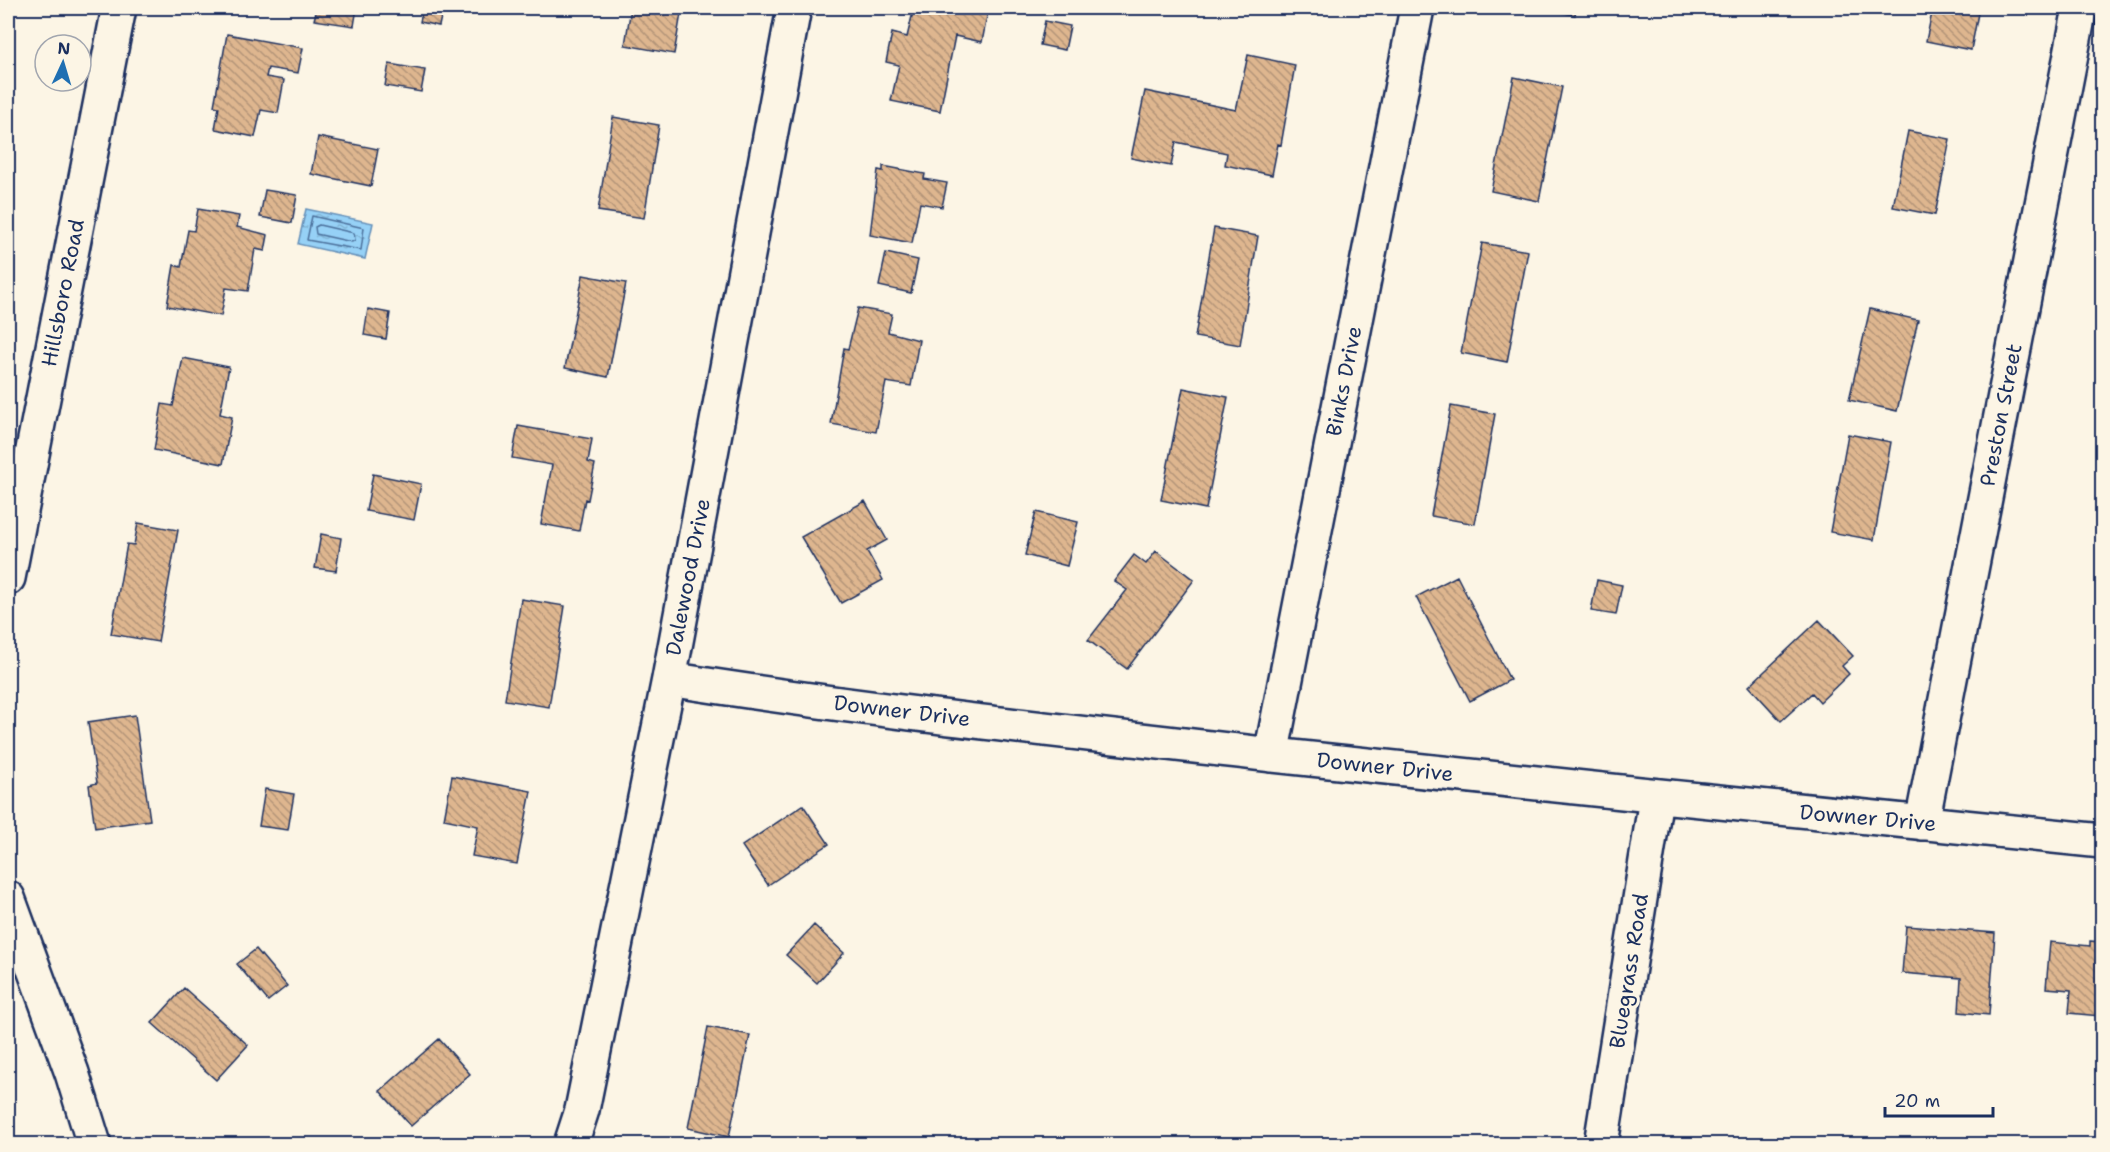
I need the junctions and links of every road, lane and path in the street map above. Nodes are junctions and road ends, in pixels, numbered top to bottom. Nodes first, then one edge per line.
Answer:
1 (119, 8) edge
2 (794, 8) edge
3 (1417, 8) edge
4 (2080, 8) edge
5 (8, 578) edge
6 (669, 679) junction
7 (1271, 754) junction
8 (1656, 798) junction
9 (1922, 823) junction
10 (2103, 840) edge
11 (8, 898) edge
12 (94, 1144) edge
13 (571, 1144) edge
14 (1601, 1144) edge

1 - 5 street, Hillsboro Road
2 - 6 street, Dalewood Drive
3 - 7 street, Binks Drive
4 - 9 street, Preston Street
6 - 7 street, Downer Drive
6 - 13 street, Dalewood Drive
7 - 8 street, Downer Drive
8 - 9 street, Downer Drive
8 - 14 street, Bluegrass Road
9 - 10 street, Downer Drive
11 - 12 street

